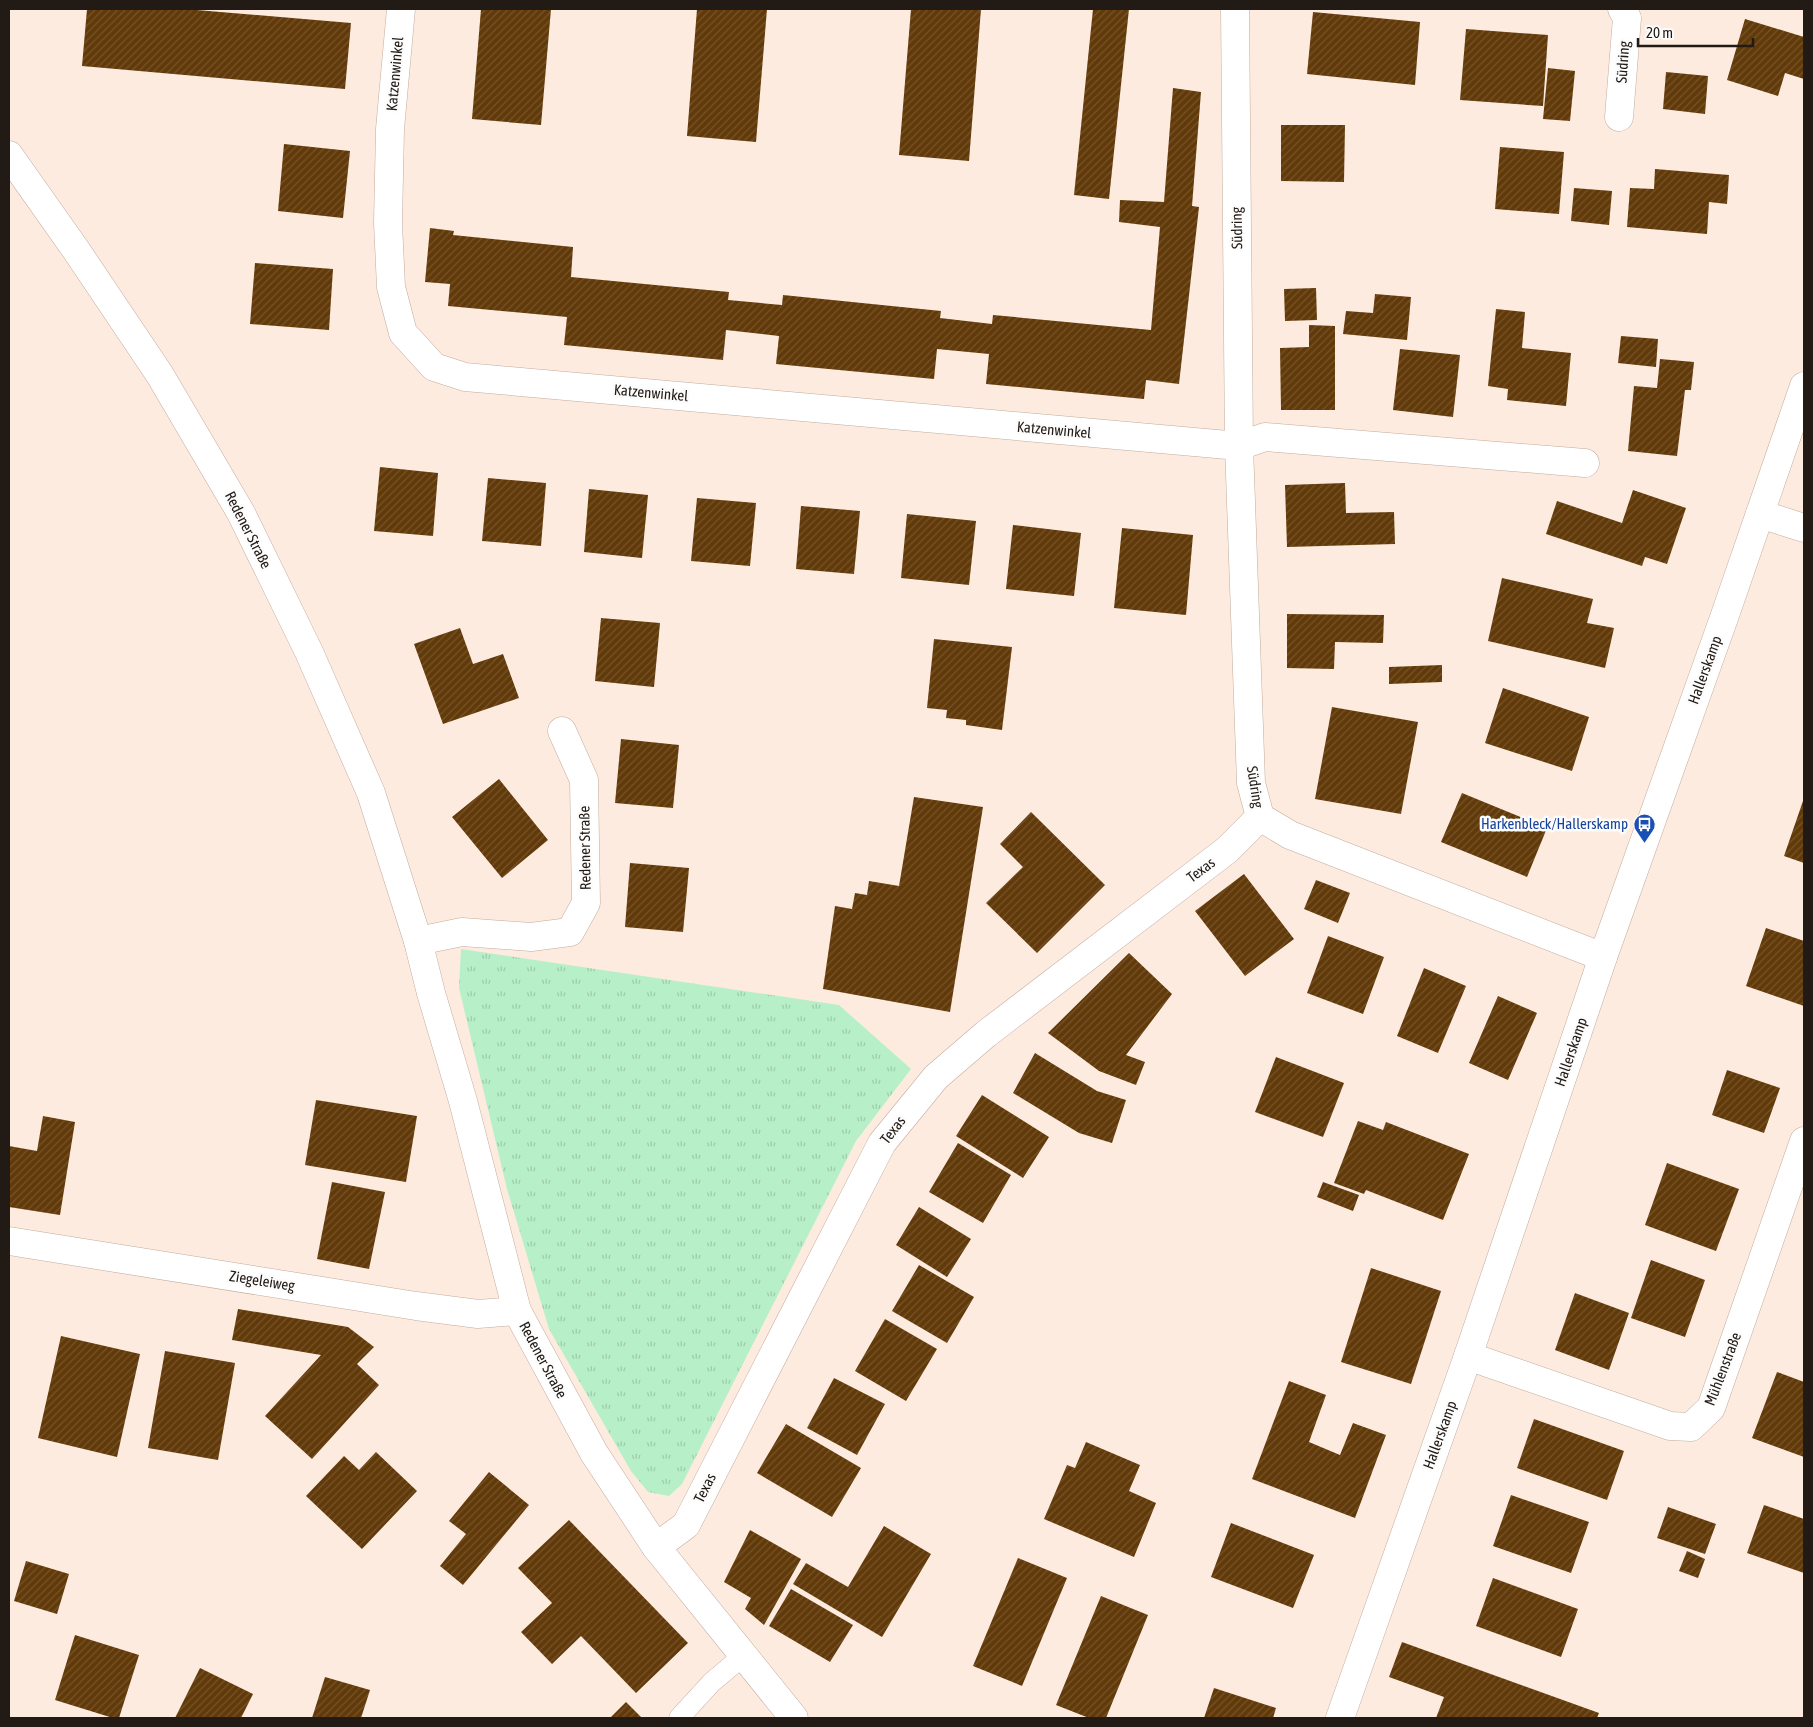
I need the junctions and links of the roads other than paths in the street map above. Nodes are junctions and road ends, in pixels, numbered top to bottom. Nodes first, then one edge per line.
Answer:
1 (401, 9) edge
2 (1235, 9) edge
3 (1622, 9) edge
4 (1619, 117) dead end
5 (9, 155) edge
6 (1804, 386) edge
7 (1239, 446) junction
8 (1585, 463) dead end
9 (1760, 514) junction
10 (1804, 528) edge
11 (562, 730) dead end
12 (1260, 817) junction
13 (418, 941) junction
14 (1603, 957) junction
15 (1804, 1141) edge
16 (9, 1241) edge
17 (517, 1311) junction
18 (1468, 1356) junction
19 (656, 1547) junction
20 (743, 1656) junction
21 (679, 1718) edge
22 (794, 1718) edge
23 (1340, 1718) edge

1 - 7 street, Katzenwinkel
2 - 7 street, Südring
3 - 4 street, Südring
5 - 13 street, Redener Straße
6 - 9 street, Hallerskamp
7 - 8 street
7 - 12 street, Südring
9 - 10 street
9 - 14 street, Hallerskamp
11 - 13 street, Redener Straße
12 - 14 street, Südring
12 - 19 street, Texas
13 - 17 street, Redener Straße
14 - 18 street, Hallerskamp
15 - 18 street, Mühlenstraße
16 - 17 street, Ziegeleiweg
17 - 19 street, Redener Straße
18 - 23 street, Hallerskamp
19 - 20 street, Redener Straße
20 - 21 lane
20 - 22 street, Redener Straße

